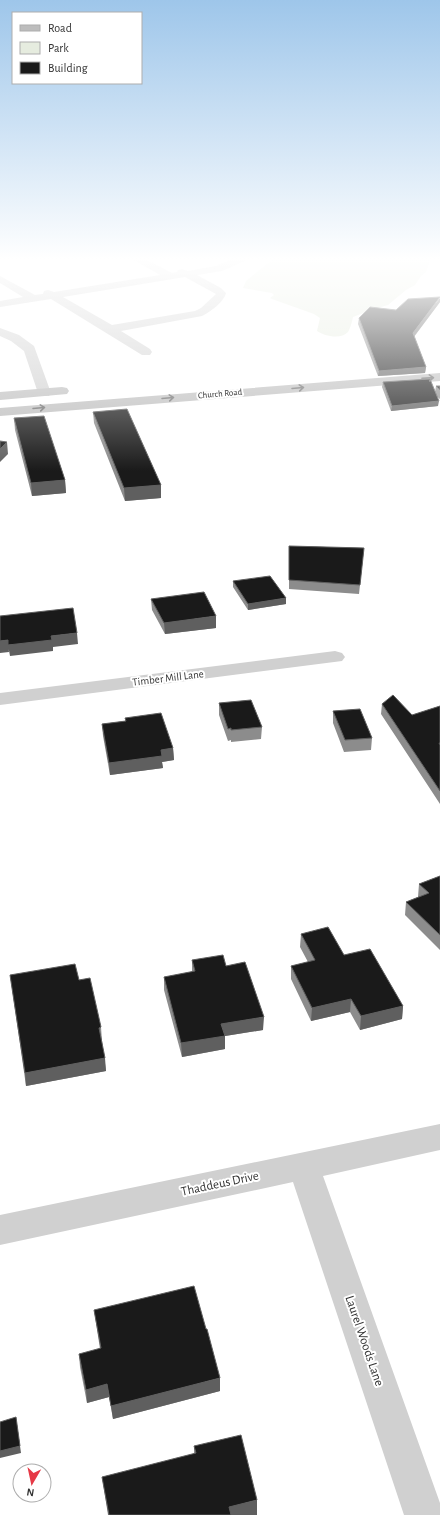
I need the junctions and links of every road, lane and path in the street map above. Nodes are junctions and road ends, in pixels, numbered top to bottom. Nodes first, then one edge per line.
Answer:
1 (111, 330) edge
2 (0, 332) edge
3 (15, 338) junction
4 (0, 340) edge
5 (146, 352) dead end
6 (440, 365) edge
7 (346, 372) dead end
8 (440, 377) edge
9 (74, 391) dead end
10 (44, 393) junction
11 (0, 396) edge
12 (0, 412) edge
13 (335, 657) dead end
14 (0, 699) edge
15 (440, 1137) edge
16 (304, 1167) junction
17 (0, 1230) edge
18 (424, 1515) edge

1 - 5 street
2 - 3 street
3 - 4 street
3 - 10 street
6 - 7 main road
12 -> 8 main road, Church Road
9 - 10 main road
10 - 11 main road
13 - 14 street, Timber Mill Lane
15 - 16 street, Thaddeus Drive
16 - 17 street, Thaddeus Drive
16 - 18 street, Laurel Woods Lane

